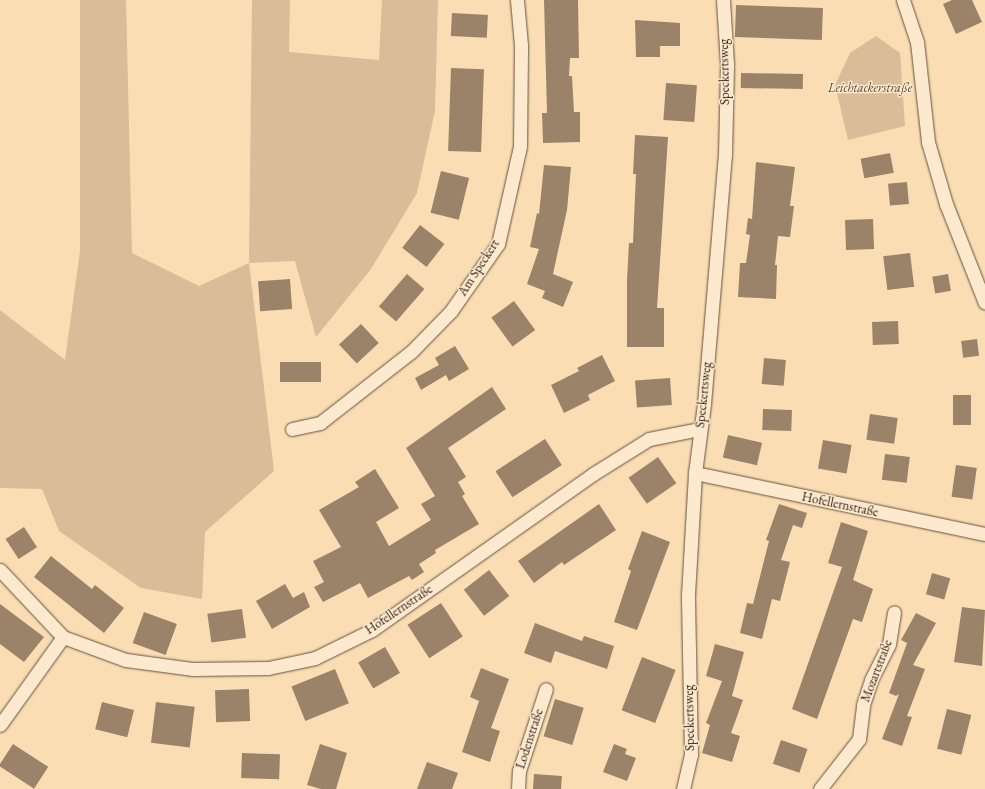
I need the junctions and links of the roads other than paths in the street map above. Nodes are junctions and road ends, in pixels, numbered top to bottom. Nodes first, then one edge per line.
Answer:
1 (517, 0) edge
2 (723, 0) edge
3 (903, 0) edge
4 (985, 303) edge
5 (292, 429) dead end
6 (700, 430) junction
7 (695, 473) junction
8 (985, 534) edge
9 (0, 570) edge
10 (894, 612) dead end
11 (63, 637) junction
12 (546, 689) dead end
13 (0, 725) edge
14 (518, 789) edge
15 (683, 789) edge
16 (820, 789) edge

1 - 5 street, Am Speckert
2 - 6 street, Speckertsweg
3 - 4 street
6 - 7 street, Speckertsweg
6 - 11 street, Hofellernstraße
7 - 8 street, Hofellernstraße
7 - 15 street, Speckertsweg
9 - 11 street, Hofellernstraße
10 - 16 street, Mozartstraße
11 - 13 street
12 - 14 street, Lodenstraße

